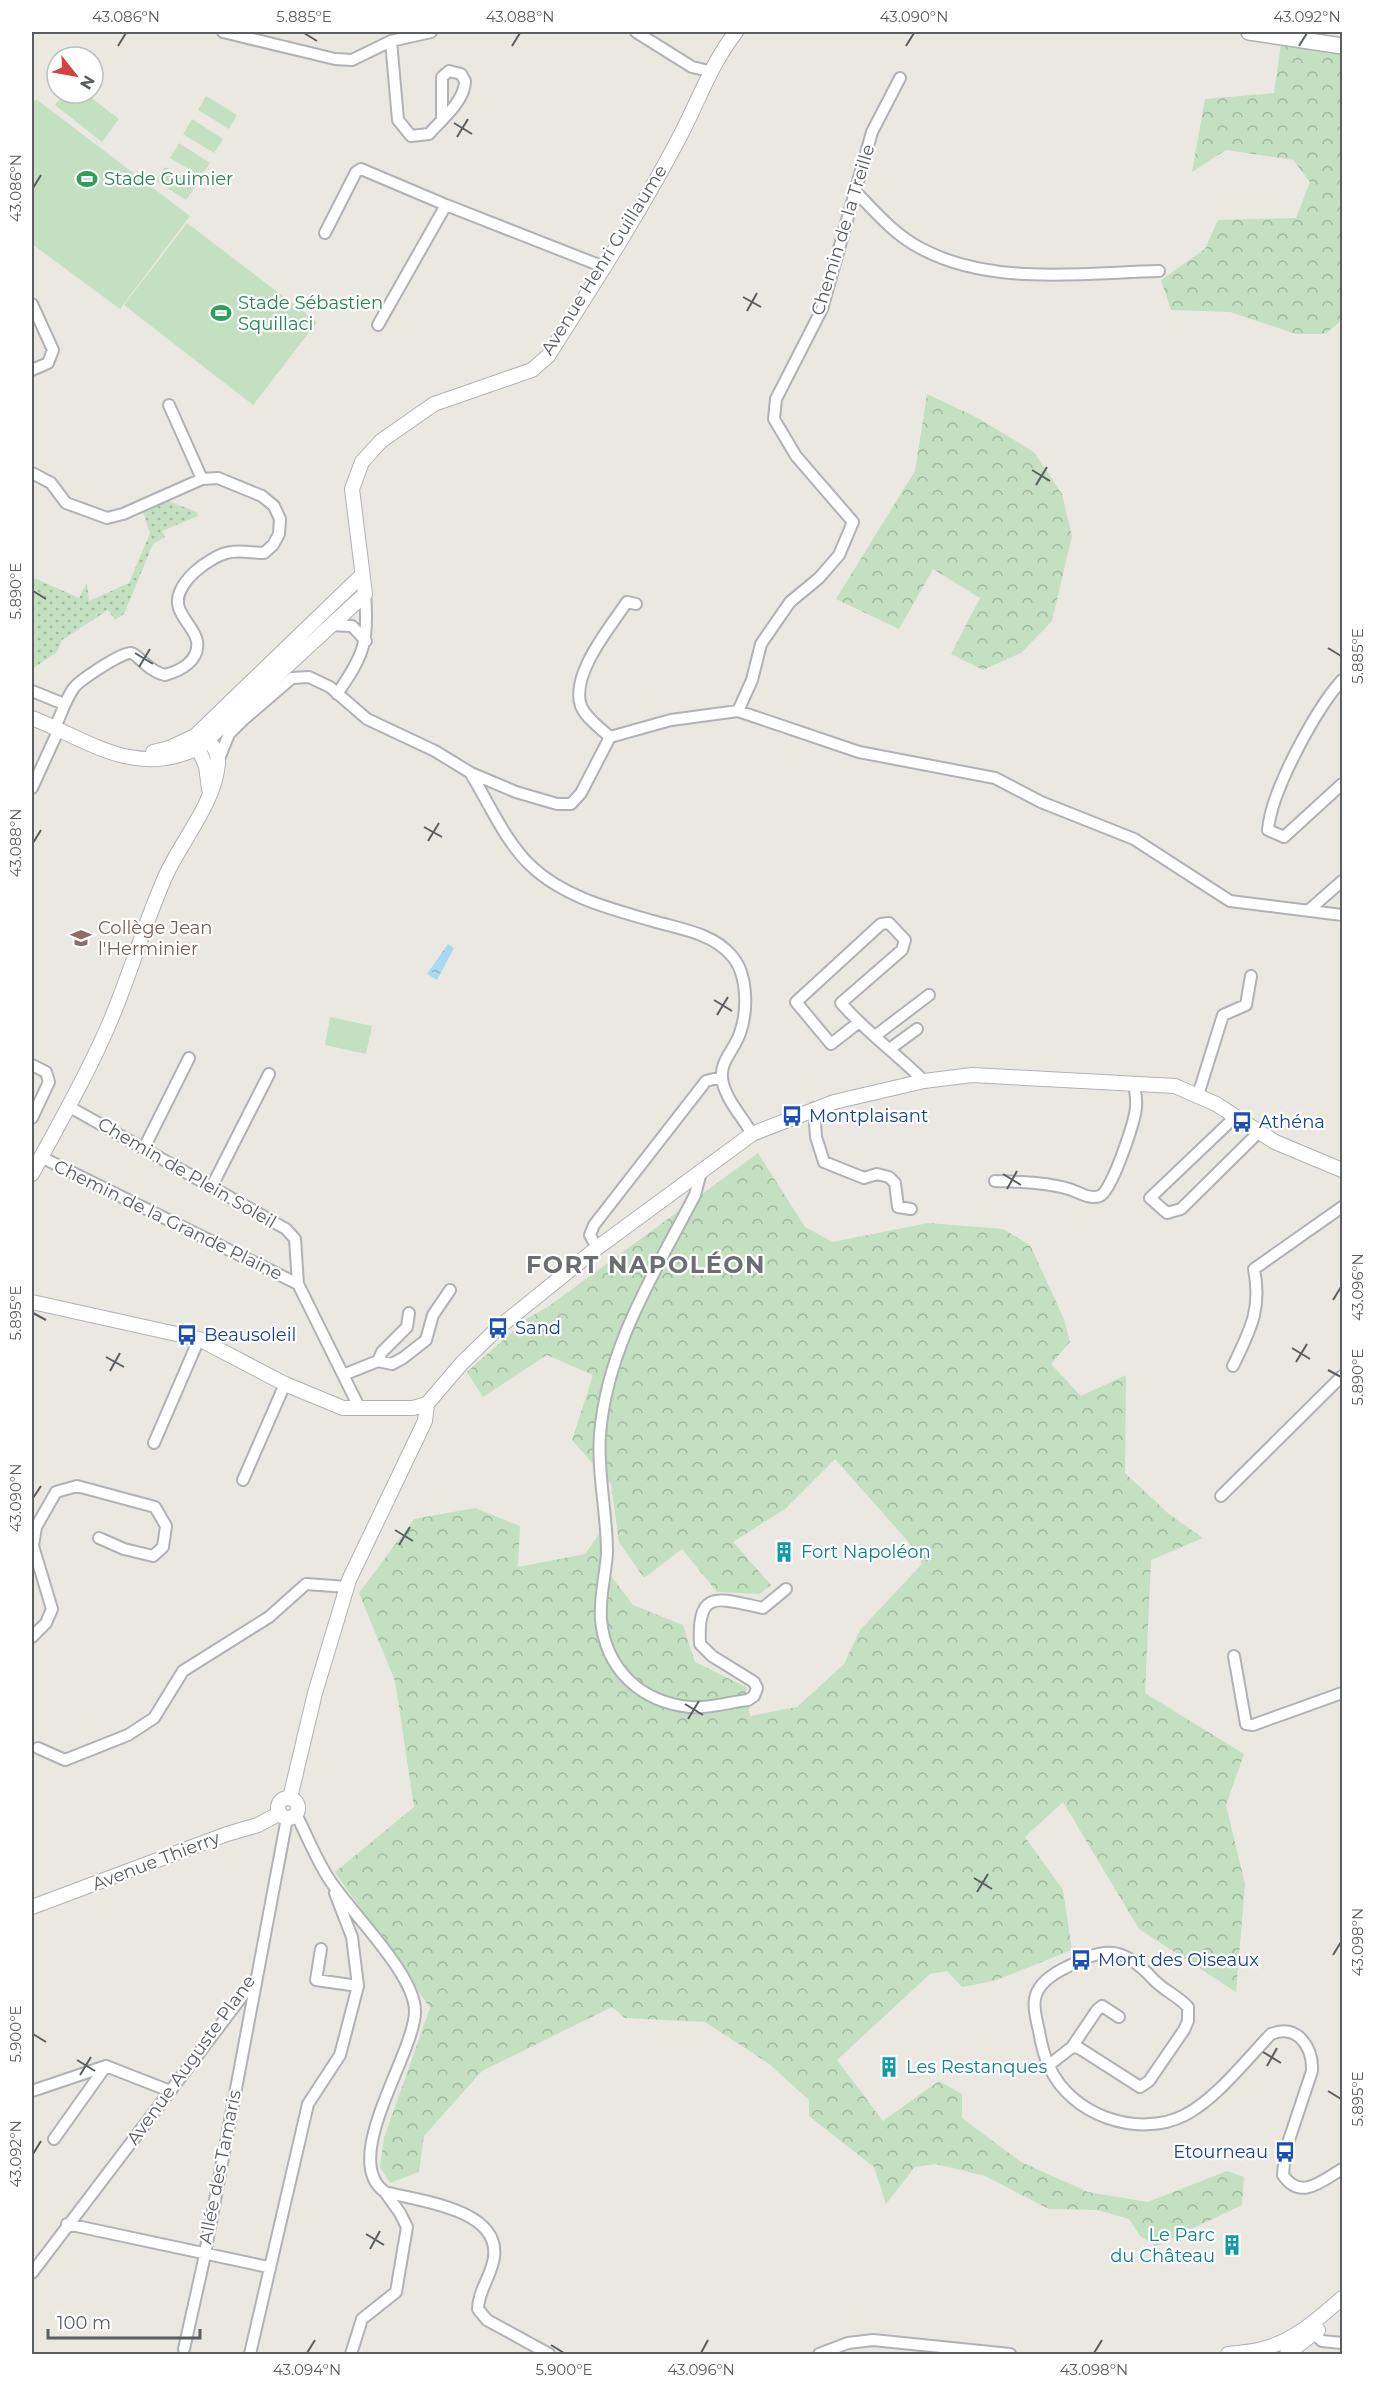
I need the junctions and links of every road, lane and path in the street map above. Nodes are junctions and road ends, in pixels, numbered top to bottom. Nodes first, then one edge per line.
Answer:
1 (223, 32) edge
2 (431, 32) edge
3 (636, 32) edge
4 (736, 32) edge
5 (1249, 32) edge
6 (1314, 34) edge
7 (1342, 38) edge
8 (391, 41) junction
9 (1342, 46) edge
10 (709, 71) junction
11 (900, 78) dead end
12 (441, 120) dead end
13 (856, 192) junction
14 (446, 205) junction
15 (325, 232) dead end
16 (604, 267) junction
17 (1159, 271) dead end
18 (32, 304) edge
19 (378, 325) dead end
20 (32, 370) edge
21 (169, 405) dead end
22 (32, 473) edge
23 (202, 479) junction
24 (362, 575) junction
25 (365, 594) junction
26 (636, 604) dead end
27 (328, 625) junction
28 (366, 641) junction
29 (1342, 680) edge
30 (32, 691) edge
31 (337, 694) junction
32 (64, 704) junction
33 (738, 711) junction
34 (32, 718) edge
35 (57, 728) junction
36 (610, 737) junction
37 (201, 740) junction
38 (218, 761) junction
39 (471, 773) junction
40 (1342, 783) edge
41 (32, 788) edge
42 (209, 791) junction
43 (1342, 881) edge
44 (1309, 910) junction
45 (1342, 915) edge
46 (1251, 976) dead end
47 (929, 995) dead end
48 (858, 1023) junction
49 (917, 1029) dead end
50 (875, 1036) junction
51 (891, 1048) junction
52 (189, 1058) dead end
53 (32, 1065) edge
54 (269, 1074) dead end
55 (722, 1077) junction
56 (924, 1081) junction
57 (1134, 1084) junction
58 (1198, 1095) junction
59 (68, 1106) junction
60 (814, 1108) junction
61 (1235, 1117) junction
62 (32, 1118) edge
63 (1258, 1133) junction
64 (752, 1134) junction
65 (144, 1148) junction
66 (41, 1157) junction
67 (1342, 1170) edge
68 (701, 1172) junction
69 (32, 1174) edge
70 (995, 1181) dead end
71 (211, 1188) junction
72 (1342, 1207) edge
73 (911, 1209) dead end
74 (597, 1248) junction
75 (298, 1284) junction
76 (450, 1290) dead end
77 (32, 1302) edge
78 (409, 1313) dead end
79 (199, 1339) junction
80 (378, 1361) junction
81 (1233, 1366) dead end
82 (343, 1375) junction
83 (1342, 1376) edge
84 (285, 1384) junction
85 (427, 1404) junction
86 (360, 1409) junction
87 (154, 1443) dead end
88 (243, 1480) dead end
89 (1221, 1496) dead end
90 (99, 1538) dead end
91 (347, 1587) junction
92 (786, 1589) dead end
93 (32, 1637) edge
94 (1234, 1656) dead end
95 (1342, 1694) edge
96 (38, 1748) dead end
97 (288, 1815) junction
98 (331, 1881) junction
99 (32, 1907) edge
100 (321, 1949) dead end
101 (255, 1980) junction
102 (358, 1986) junction
103 (1119, 2017) dead end
104 (1072, 2047) junction
105 (106, 2066) junction
106 (1048, 2066) junction
107 (32, 2091) edge
108 (170, 2091) junction
109 (54, 2139) dead end
110 (1342, 2169) edge
111 (385, 2192) junction
112 (67, 2224) junction
113 (205, 2253) junction
114 (268, 2267) junction
115 (32, 2273) edge
116 (1342, 2298) edge
117 (1342, 2309) edge
118 (1314, 2334) junction
119 (1342, 2343) edge
120 (184, 2349) dead end
121 (250, 2355) edge
122 (351, 2355) edge
123 (549, 2355) edge
124 (819, 2355) edge
125 (1010, 2355) edge
126 (1228, 2355) edge
127 (1287, 2355) edge

1 - 8 street
2 - 8 street
3 - 10 street
4 - 10 street, Avenue Henri Guillaume
5 - 6 main road
6 - 7 main road
6 - 9 main road
8 - 12 street
10 - 16 street, Avenue Henri Guillaume
11 - 13 street, Chemin de la Treille
13 - 17 street
13 - 33 street, Chemin de la Treille
14 - 15 street
14 - 16 street
14 - 19 street
16 - 24 street, Avenue Henri Guillaume
18 - 20 street
21 - 23 street
22 - 23 street
23 - 32 street
24 - 25 street, Avenue Henri Guillaume
24 - 37 street
25 - 27 street
25 - 28 street, Avenue Henri Guillaume
26 - 36 street
27 - 28 street
27 - 37 street
28 - 31 street, Avenue Henri Guillaume
29 - 40 street
30 - 32 street
31 - 38 street
31 - 39 street
32 - 35 street
33 - 36 street
33 - 44 street
34 - 35 street
35 - 37 street
35 - 41 street
36 - 39 street
37 - 38 street
37 - 42 street
38 - 42 street
39 - 55 street
42 - 59 street
43 - 44 street
44 - 45 street
46 - 58 street
47 - 50 street
48 - 48 street
48 - 50 street
49 - 51 street
50 - 51 street
51 - 56 street
52 - 65 street
53 - 62 street
54 - 71 street
55 - 64 street
55 - 74 street
56 - 57 street
56 - 60 street
57 - 58 street
57 - 70 street
58 - 61 street
59 - 65 street, Chemin de Plein Soleil
59 - 66 street
60 - 64 street
60 - 73 street
61 - 63 street
61 - 63 street
63 - 67 street
64 - 68 street
65 - 71 street, Chemin de Plein Soleil
66 - 69 street
66 - 75 street, Chemin de la Grande Plaine
68 - 74 street
68 - 92 street
71 - 75 street, Chemin de Plein Soleil
72 - 81 street
74 - 85 street
75 - 82 street, Chemin de la Grande Plaine
76 - 80 street
77 - 79 street
78 - 80 street
79 - 84 street
79 - 87 street
80 - 82 street
82 - 86 street, Chemin de la Grande Plaine
83 - 89 street
84 - 86 street
84 - 88 street
85 - 86 street
85 - 91 street
90 - 93 street
91 - 96 street
91 - 97 street
94 - 95 street
97 - 98 street
97 - 99 street, Avenue Thierry
97 - 101 street, Avenue Auguste Plane
98 - 102 street
98 - 111 street
100 - 102 street
101 - 108 street, Avenue Auguste Plane
101 - 113 street, Allée des Tamaris
102 - 114 street
103 - 104 street
104 - 106 street
104 - 106 street
105 - 107 street
105 - 108 street
105 - 109 street
106 - 110 street
108 - 112 street, Avenue Auguste Plane
111 - 122 street
111 - 123 street
112 - 113 street, Allée des Tamaris
112 - 115 street, Avenue Auguste Plane
113 - 114 street
113 - 120 street
114 - 121 street
116 - 126 street
117 - 118 street
118 - 119 street
118 - 127 street
124 - 125 street

